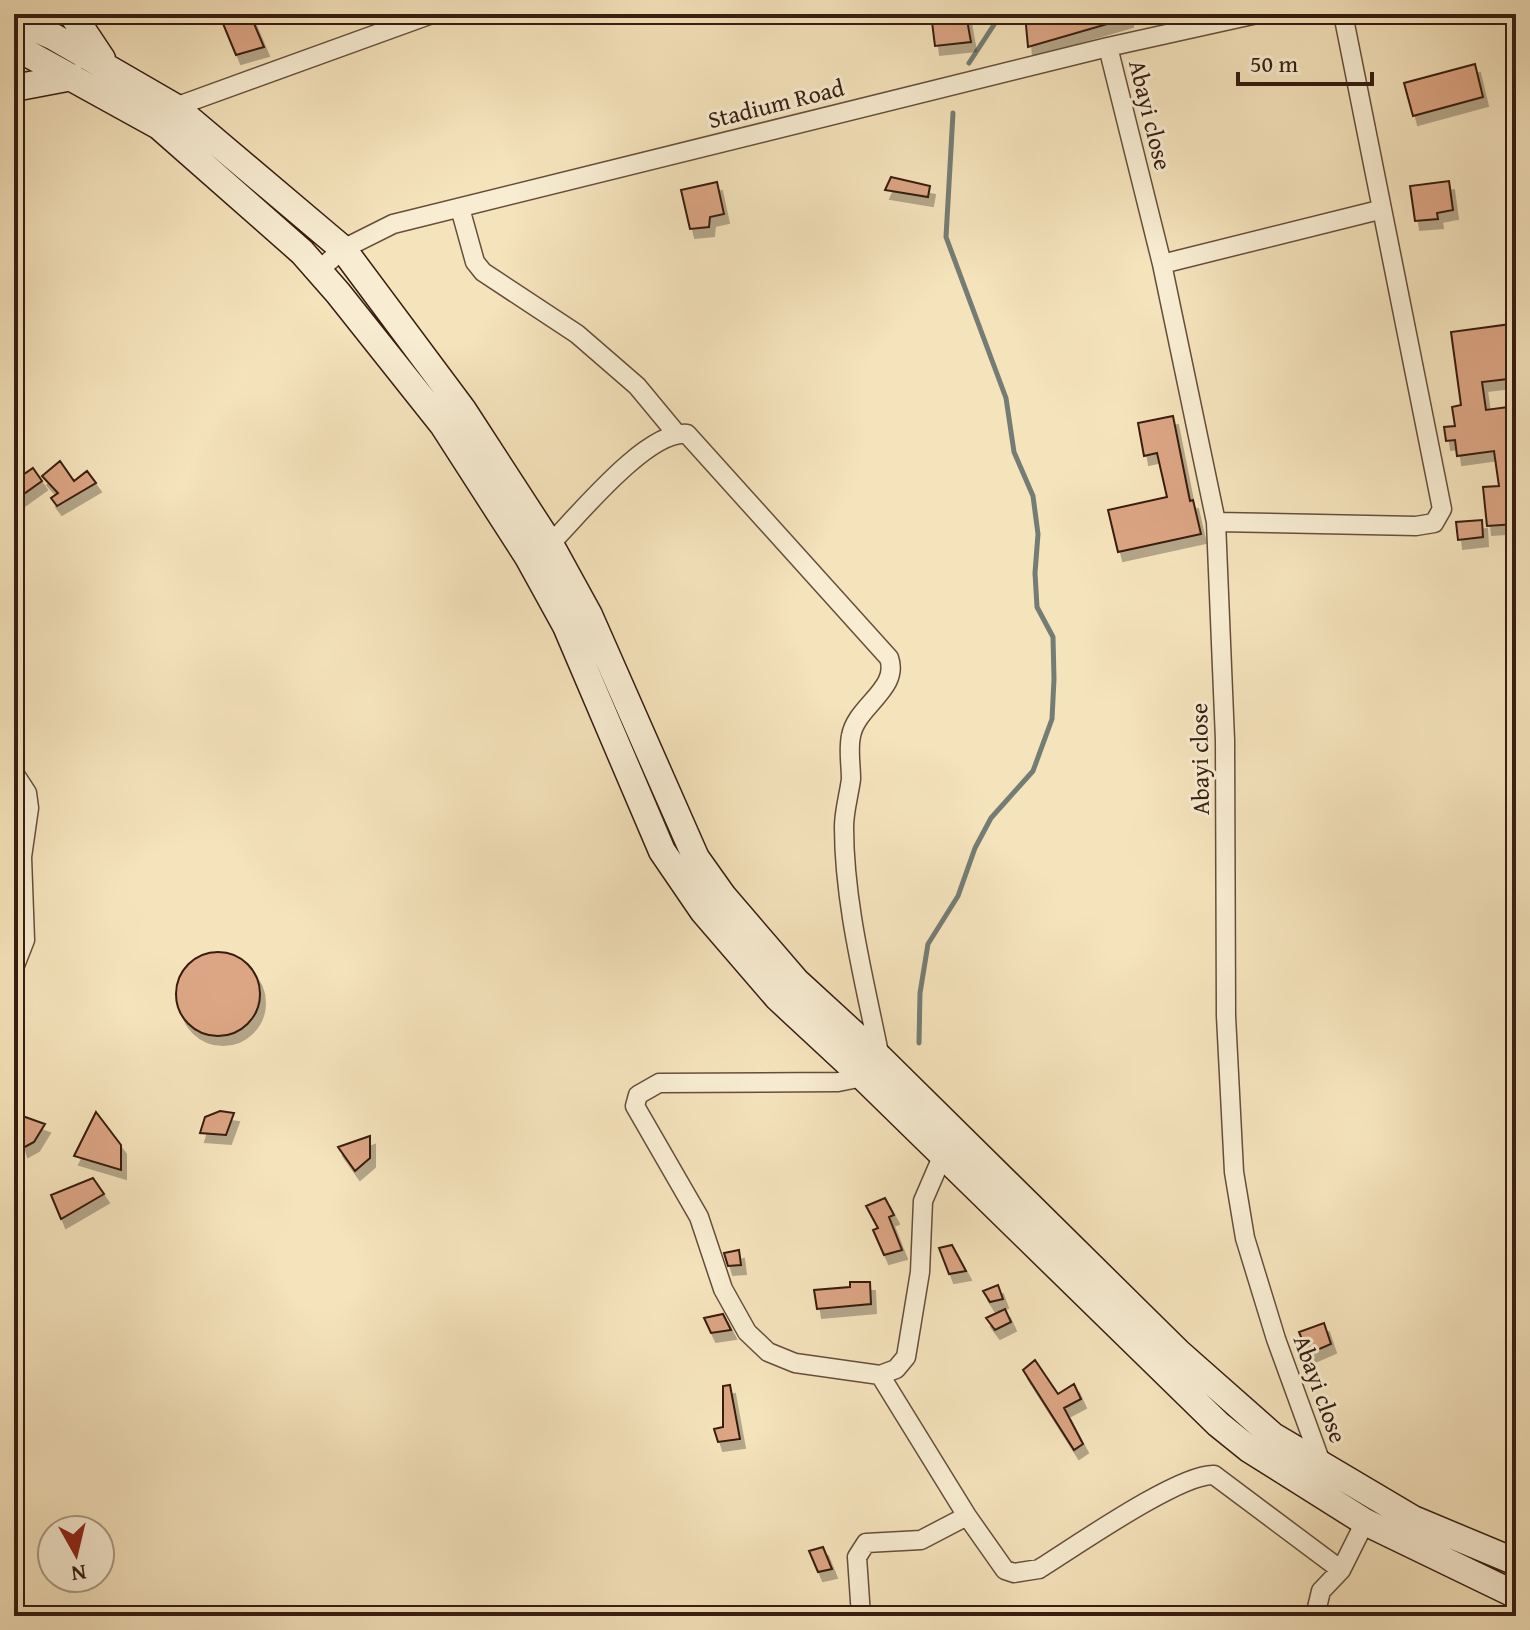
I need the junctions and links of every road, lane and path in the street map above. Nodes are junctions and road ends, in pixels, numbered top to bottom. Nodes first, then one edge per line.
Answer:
1 (72, 14) edge
2 (432, 14) edge
3 (1257, 14) edge
4 (1343, 14) edge
5 (18, 29) edge
6 (1108, 47) junction
7 (111, 72) junction
8 (72, 77) junction
9 (14, 88) edge
10 (175, 107) junction
11 (460, 208) junction
12 (1379, 210) junction
13 (343, 249) junction
14 (1162, 264) junction
15 (318, 271) junction
16 (676, 433) junction
17 (1216, 522) junction
18 (550, 544) junction
19 (14, 773) edge
20 (14, 968) edge
21 (871, 1067) junction
22 (942, 1157) junction
23 (880, 1375) junction
24 (1323, 1468) junction
25 (967, 1516) junction
26 (1365, 1522) junction
27 (1516, 1562) edge
28 (1341, 1570) junction
29 (1516, 1595) edge
30 (861, 1616) edge
31 (1315, 1616) edge

1 - 7 street
2 - 10 street
3 - 6 street, Stadium Road
4 - 12 street
5 - 7 street
5 - 8 street
6 - 11 street, Stadium Road
6 - 14 street, Abayi close
7 - 10 street
8 - 9 street
8 - 15 street
10 - 13 street
11 - 13 street, Stadium Road
11 - 16 street
12 - 14 street
12 - 17 street
13 - 15 street, Stadium Road
13 - 18 street
14 - 17 street, Abayi close
15 - 21 street
16 - 18 street
16 - 21 street
17 - 24 street, Abayi close
18 - 21 street
19 - 20 street
21 - 22 street
21 - 23 street
21 - 24 street
22 - 23 street
22 - 26 street
23 - 25 street
24 - 27 street
25 - 28 street
25 - 30 street
26 - 28 street
26 - 29 street
28 - 31 street

